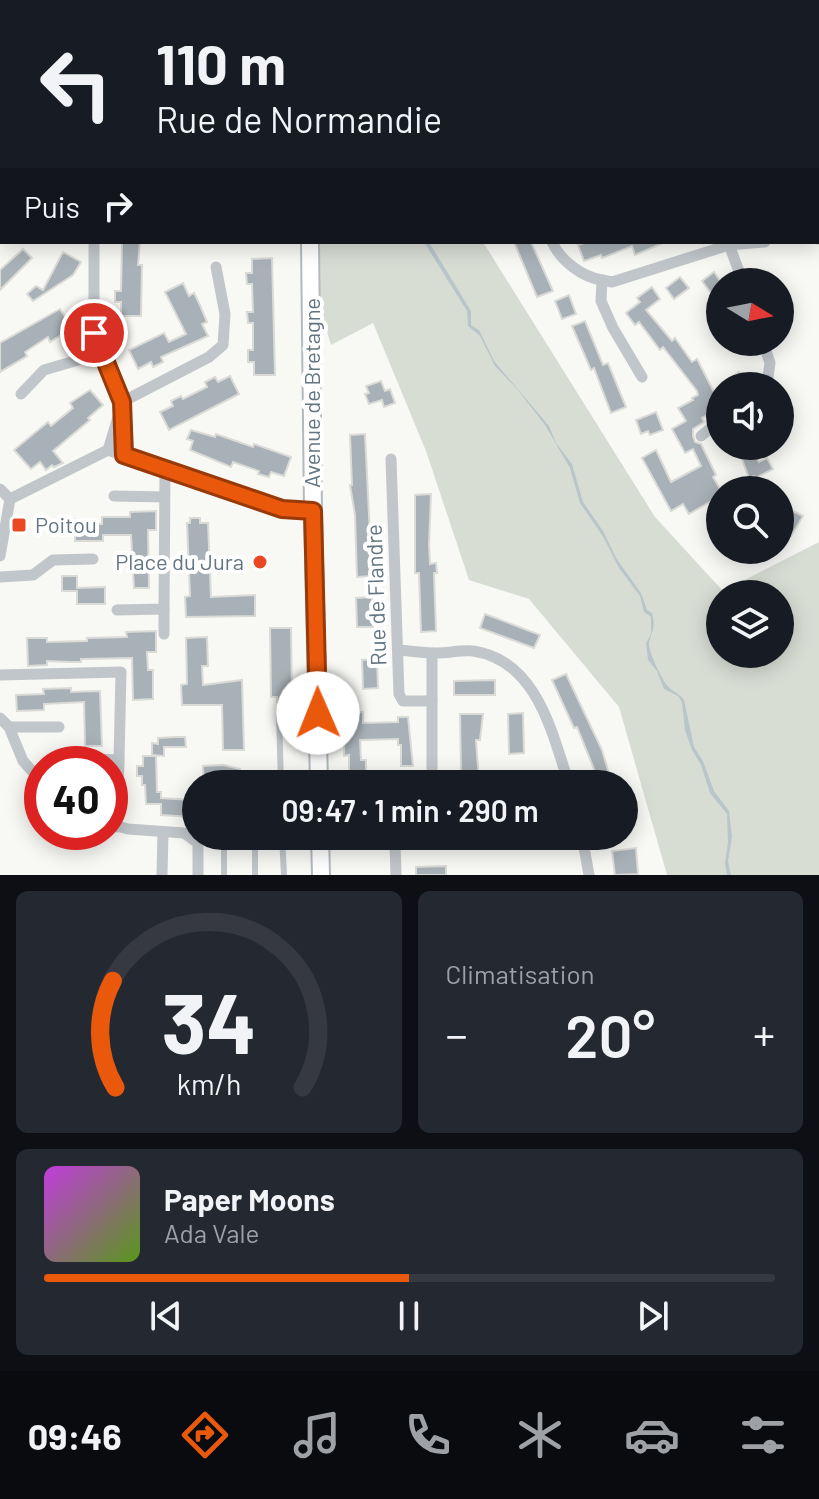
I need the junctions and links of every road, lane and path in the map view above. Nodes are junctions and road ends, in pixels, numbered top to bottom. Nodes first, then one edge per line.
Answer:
1 (94, 244) edge
2 (310, 244) edge
3 (553, 244) edge
4 (728, 244) edge
5 (216, 267) dead end
6 (737, 268) edge
7 (602, 280) junction
8 (102, 353) junction
9 (642, 377) dead end
10 (21, 394) dead end
11 (122, 402) junction
12 (706, 432) edge
13 (701, 436) dead end
14 (108, 450) junction
15 (124, 455) junction
16 (391, 459) dead end
17 (165, 469) junction
18 (0, 489) edge
19 (114, 496) dead end
20 (164, 497) junction
21 (10, 499) junction
22 (313, 511) junction
23 (0, 556) edge
24 (93, 559) dead end
25 (0, 577) edge
26 (164, 609) junction
27 (117, 610) dead end
28 (164, 634) dead end
29 (399, 650) junction
30 (432, 653) junction
31 (0, 675) edge
32 (432, 701) junction
33 (318, 713) junction
34 (0, 718) edge
35 (9, 727) junction
36 (59, 727) dead end
37 (119, 746) edge
38 (24, 762) edge
39 (281, 770) edge
40 (319, 770) edge
41 (432, 770) edge
42 (565, 770) edge
43 (128, 827) edge
44 (163, 832) junction
45 (224, 850) edge
46 (255, 850) edge
47 (283, 850) edge
48 (320, 850) edge
49 (395, 850) edge
50 (585, 850) edge
51 (255, 874) edge
52 (162, 875) edge
53 (198, 875) edge
54 (224, 875) edge
55 (284, 875) edge
56 (321, 875) edge
57 (396, 875) edge
58 (589, 875) edge

1 - 8 street
2 - 22 street, Avenue de Bretagne
3 - 7 street
4 - 6 street
4 - 7 street
5 - 11 street
7 - 9 street
8 - 10 street
8 - 11 street
11 - 14 street
11 - 15 street
12 - 13 street
14 - 15 street
14 - 21 street
15 - 17 street
16 - 29 street, Rue de Flandre
17 - 20 street
17 - 22 street
18 - 21 street
19 - 20 street
20 - 26 street
21 - 23 street
22 - 33 street, Avenue de Bretagne
24 - 25 street
26 - 27 street
26 - 28 street
29 - 30 street
29 - 32 street, Rue de Flandre
30 - 32 street
30 - 42 street
31 - 37 street
32 - 41 street
33 - 39 lane
33 - 40 street, Avenue de Bretagne
34 - 35 street
35 - 36 street
35 - 38 street
43 - 44 street
44 - 52 street
44 - 53 street
45 - 54 lane
46 - 51 lane
47 - 55 lane
48 - 56 street
49 - 57 street
50 - 58 street

